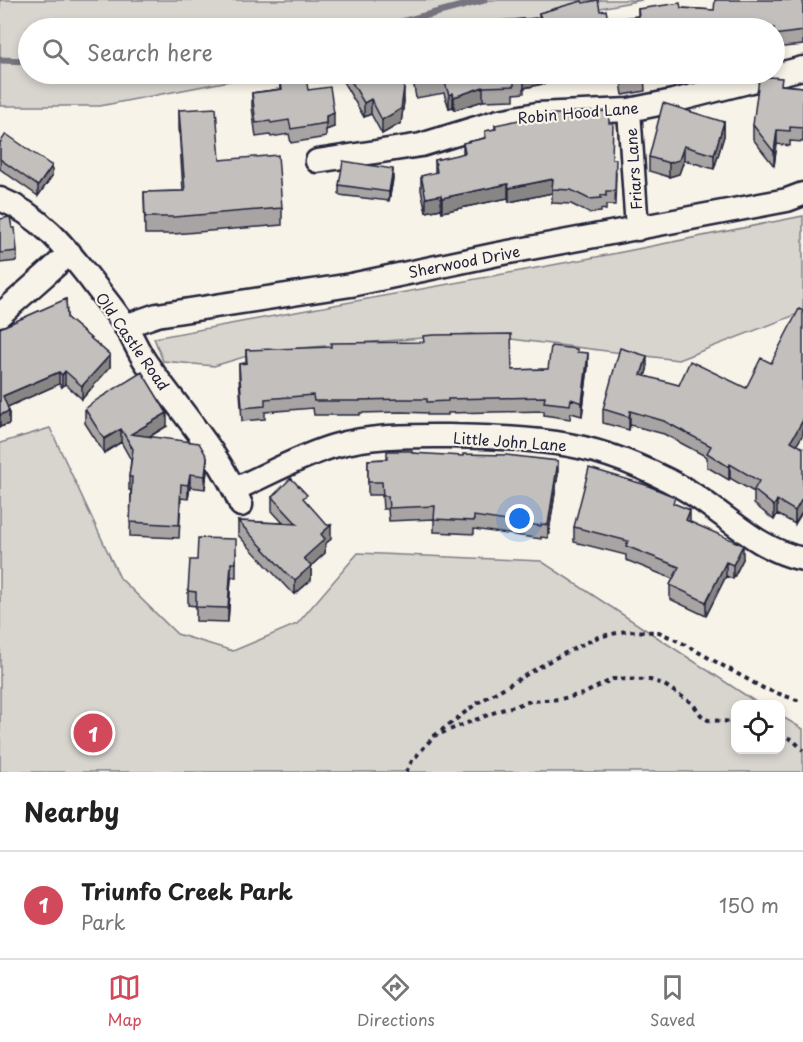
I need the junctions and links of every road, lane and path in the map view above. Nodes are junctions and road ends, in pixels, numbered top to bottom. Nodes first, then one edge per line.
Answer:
1 (803, 68) edge
2 (785, 73) edge
3 (740, 84) edge
4 (629, 110) junction
5 (317, 161) dead end
6 (803, 195) edge
7 (0, 199) edge
8 (637, 229) junction
9 (69, 253) junction
10 (0, 315) edge
11 (125, 326) junction
12 (238, 497) joint
13 (803, 559) edge
14 (803, 700) edge
15 (731, 722) edge
16 (434, 736) junction
17 (785, 736) edge
18 (803, 750) edge
19 (406, 772) edge

1 - 2 street, Robin Hood Lane
3 - 4 street, Robin Hood Lane
4 - 5 street, Robin Hood Lane
4 - 8 street, Friars Lane
6 - 8 street, Sherwood Drive
7 - 9 street, Old Castle Road
8 - 11 street, Sherwood Drive
9 - 10 street
9 - 11 street, Old Castle Road
11 - 12 street, Old Castle Road
12 - 13 street, Little John Lane
14 - 16 path
15 - 16 path
16 - 19 path
17 - 18 path

